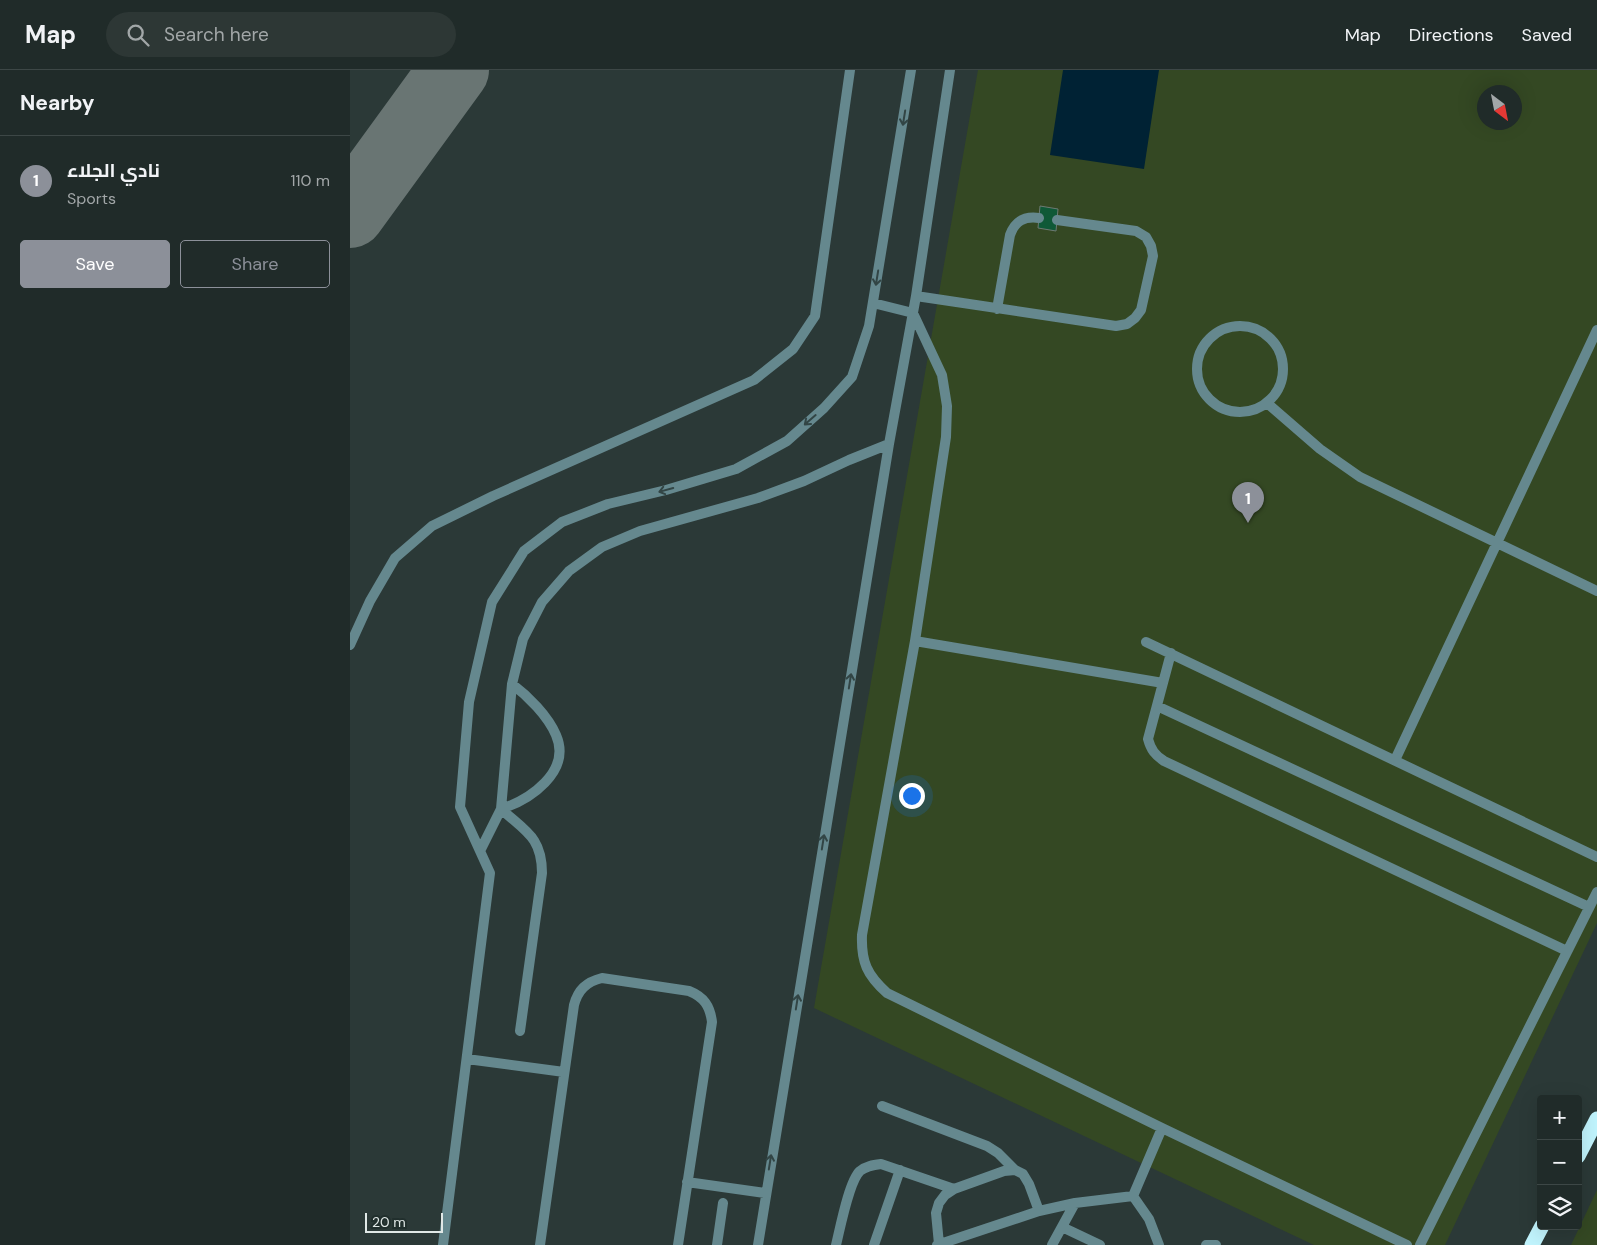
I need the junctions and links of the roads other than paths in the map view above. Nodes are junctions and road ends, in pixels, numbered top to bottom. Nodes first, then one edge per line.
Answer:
1 (850, 70) edge
2 (912, 70) edge
3 (950, 70) edge
4 (1039, 218) dead end
5 (1057, 220) dead end
6 (916, 296) junction
7 (873, 303) junction
8 (997, 309) junction
9 (913, 313) junction
10 (1597, 330) edge
11 (1267, 403) junction
12 (889, 444) junction
13 (1498, 542) junction
14 (1597, 591) edge
15 (915, 641) junction
16 (1146, 642) dead end
17 (350, 645) edge
18 (1171, 653) junction
19 (1163, 682) junction
20 (512, 684) junction
21 (1157, 706) junction
22 (1395, 760) junction
23 (500, 809) junction
24 (480, 851) junction
25 (1597, 857) edge
26 (1597, 892) edge
27 (1589, 907) junction
28 (1567, 952) junction
29 (520, 1031) dead end
30 (467, 1059) junction
31 (564, 1072) junction
32 (882, 1106) dead end
33 (1597, 1119) edge
34 (1162, 1128) junction
35 (1582, 1148) edge
36 (900, 1170) junction
37 (1015, 1170) junction
38 (687, 1182) junction
39 (954, 1189) junction
40 (765, 1193) junction
41 (1133, 1196) junction
42 (723, 1203) dead end
43 (1075, 1203) junction
44 (1039, 1211) junction
45 (1062, 1227) junction
46 (1540, 1230) edge
47 (938, 1244) edge
48 (443, 1245) edge
49 (540, 1245) edge
50 (678, 1245) edge
51 (717, 1245) edge
52 (758, 1245) edge
53 (836, 1245) edge
54 (874, 1245) edge
55 (1052, 1245) edge
56 (1100, 1245) edge
57 (1158, 1245) edge
58 (1206, 1245) edge
59 (1216, 1245) edge
60 (1407, 1245) edge
61 (1420, 1245) edge
62 (1532, 1245) edge

1 - 17 lane
2 -> 7 lane
3 - 6 lane
4 - 8 lane
5 - 8 lane
6 - 8 lane
6 - 9 lane
7 - 9 lane
7 -> 24 lane
9 - 12 lane
9 - 15 lane
10 - 13 lane
11 - 11 lane
11 - 13 lane
12 - 20 lane
40 -> 12 lane
13 - 14 lane
13 - 22 lane
15 - 19 lane
15 - 34 lane
16 - 18 lane
18 - 19 lane
18 - 22 lane
19 - 21 lane
20 - 23 lane
20 - 23 lane
21 - 27 lane
21 - 28 lane
22 - 25 lane
23 - 24 lane
23 - 29 lane
24 - 30 lane
26 - 27 lane
27 - 28 lane
28 - 61 lane
30 - 31 lane
30 - 48 lane
31 - 38 lane
31 - 49 lane
32 - 37 lane
33 - 35 highway
34 - 41 lane
34 - 60 lane
36 - 39 lane
36 - 53 lane
36 - 54 lane
37 - 39 lane
37 - 44 lane
38 - 40 lane
38 - 50 lane
39 - 47 lane
40 - 52 lane
41 - 43 lane
41 - 57 lane
42 - 51 lane
43 - 44 lane
43 - 45 lane
44 - 47 lane
45 - 55 lane
45 - 56 lane
46 - 62 highway
58 - 59 lane

